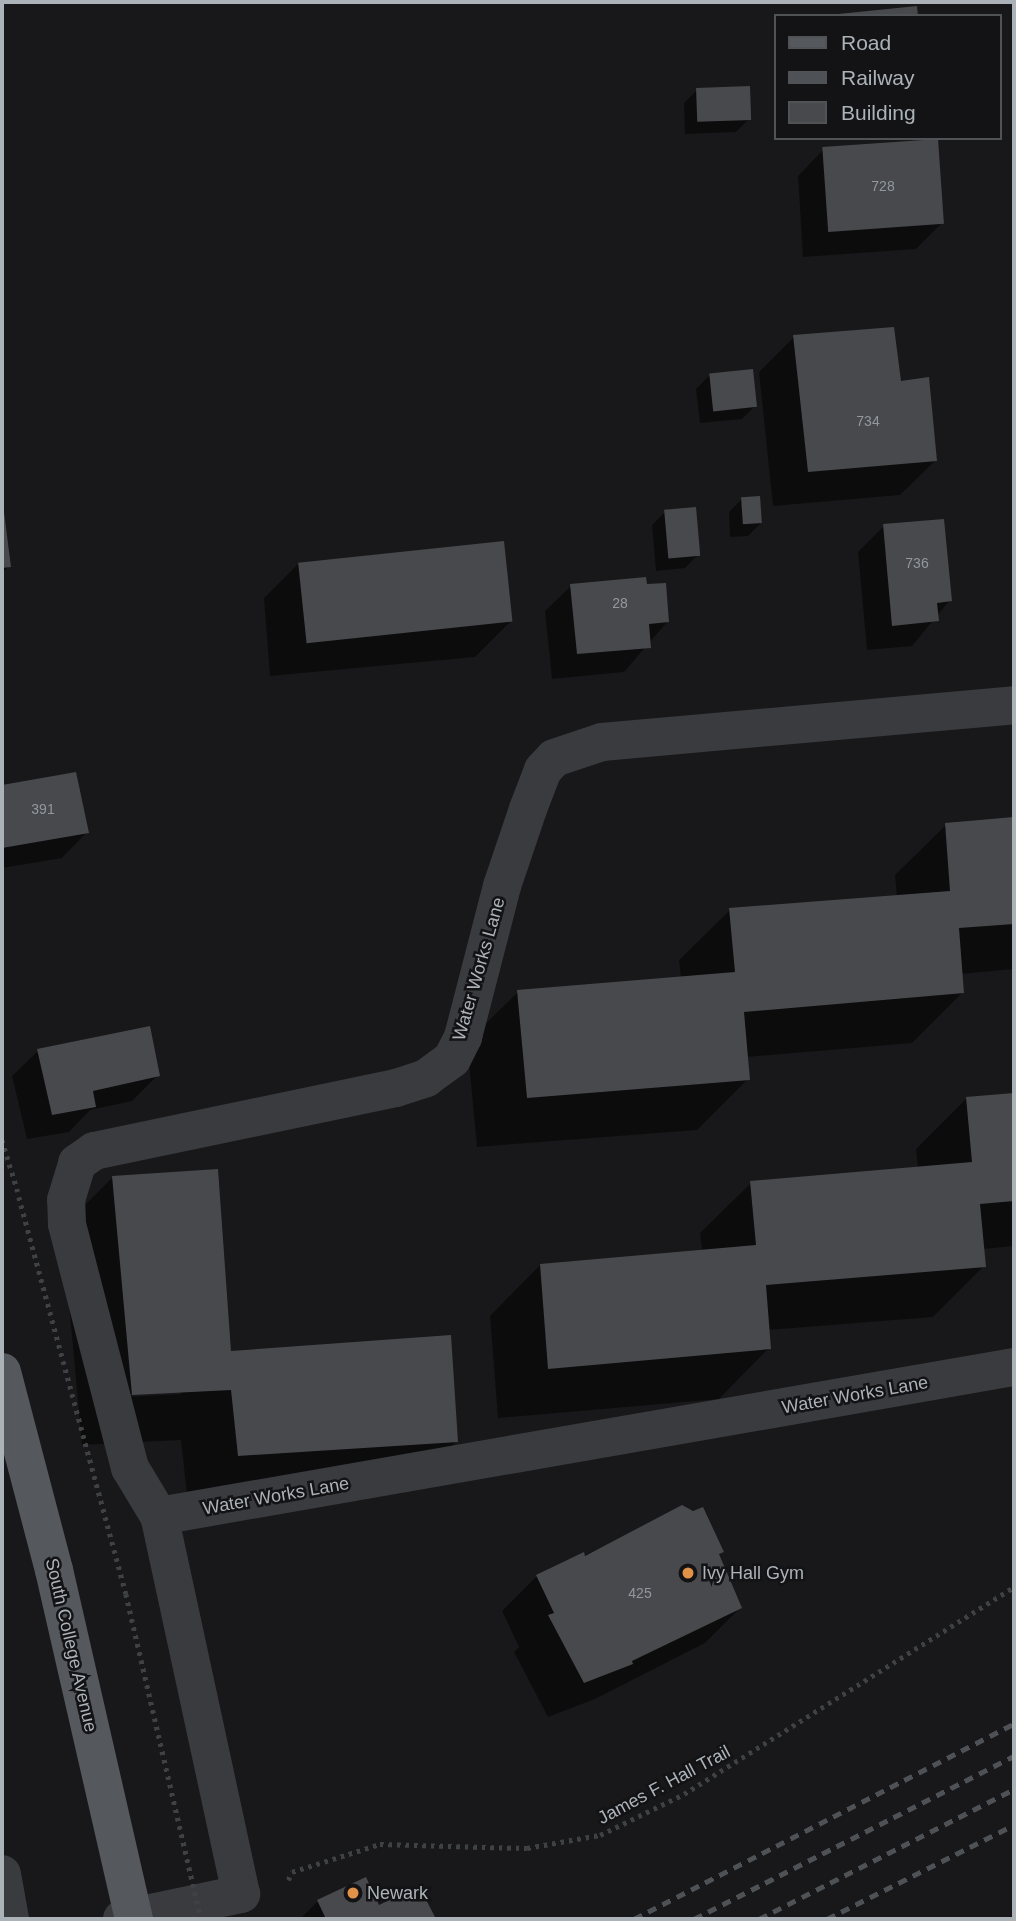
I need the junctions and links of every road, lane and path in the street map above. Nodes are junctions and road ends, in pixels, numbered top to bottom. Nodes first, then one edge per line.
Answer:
1 (1014, 705) edge
2 (2, 1140) edge
3 (1014, 1367) edge
4 (2, 1372) edge
5 (159, 1516) junction
6 (1014, 1587) edge
7 (2, 1874) edge
8 (286, 1884) dead end
9 (10, 1919) edge
10 (122, 1919) edge
11 (134, 1919) edge
12 (201, 1919) edge

1 - 5 street, Water Works Lane
2 - 12 path, bridge
3 - 5 street, Water Works Lane
4 - 11 main road, South College Avenue, bridge
5 - 10 street, Water Works Lane
6 - 8 path, James F. Hall Trail
7 - 9 street

